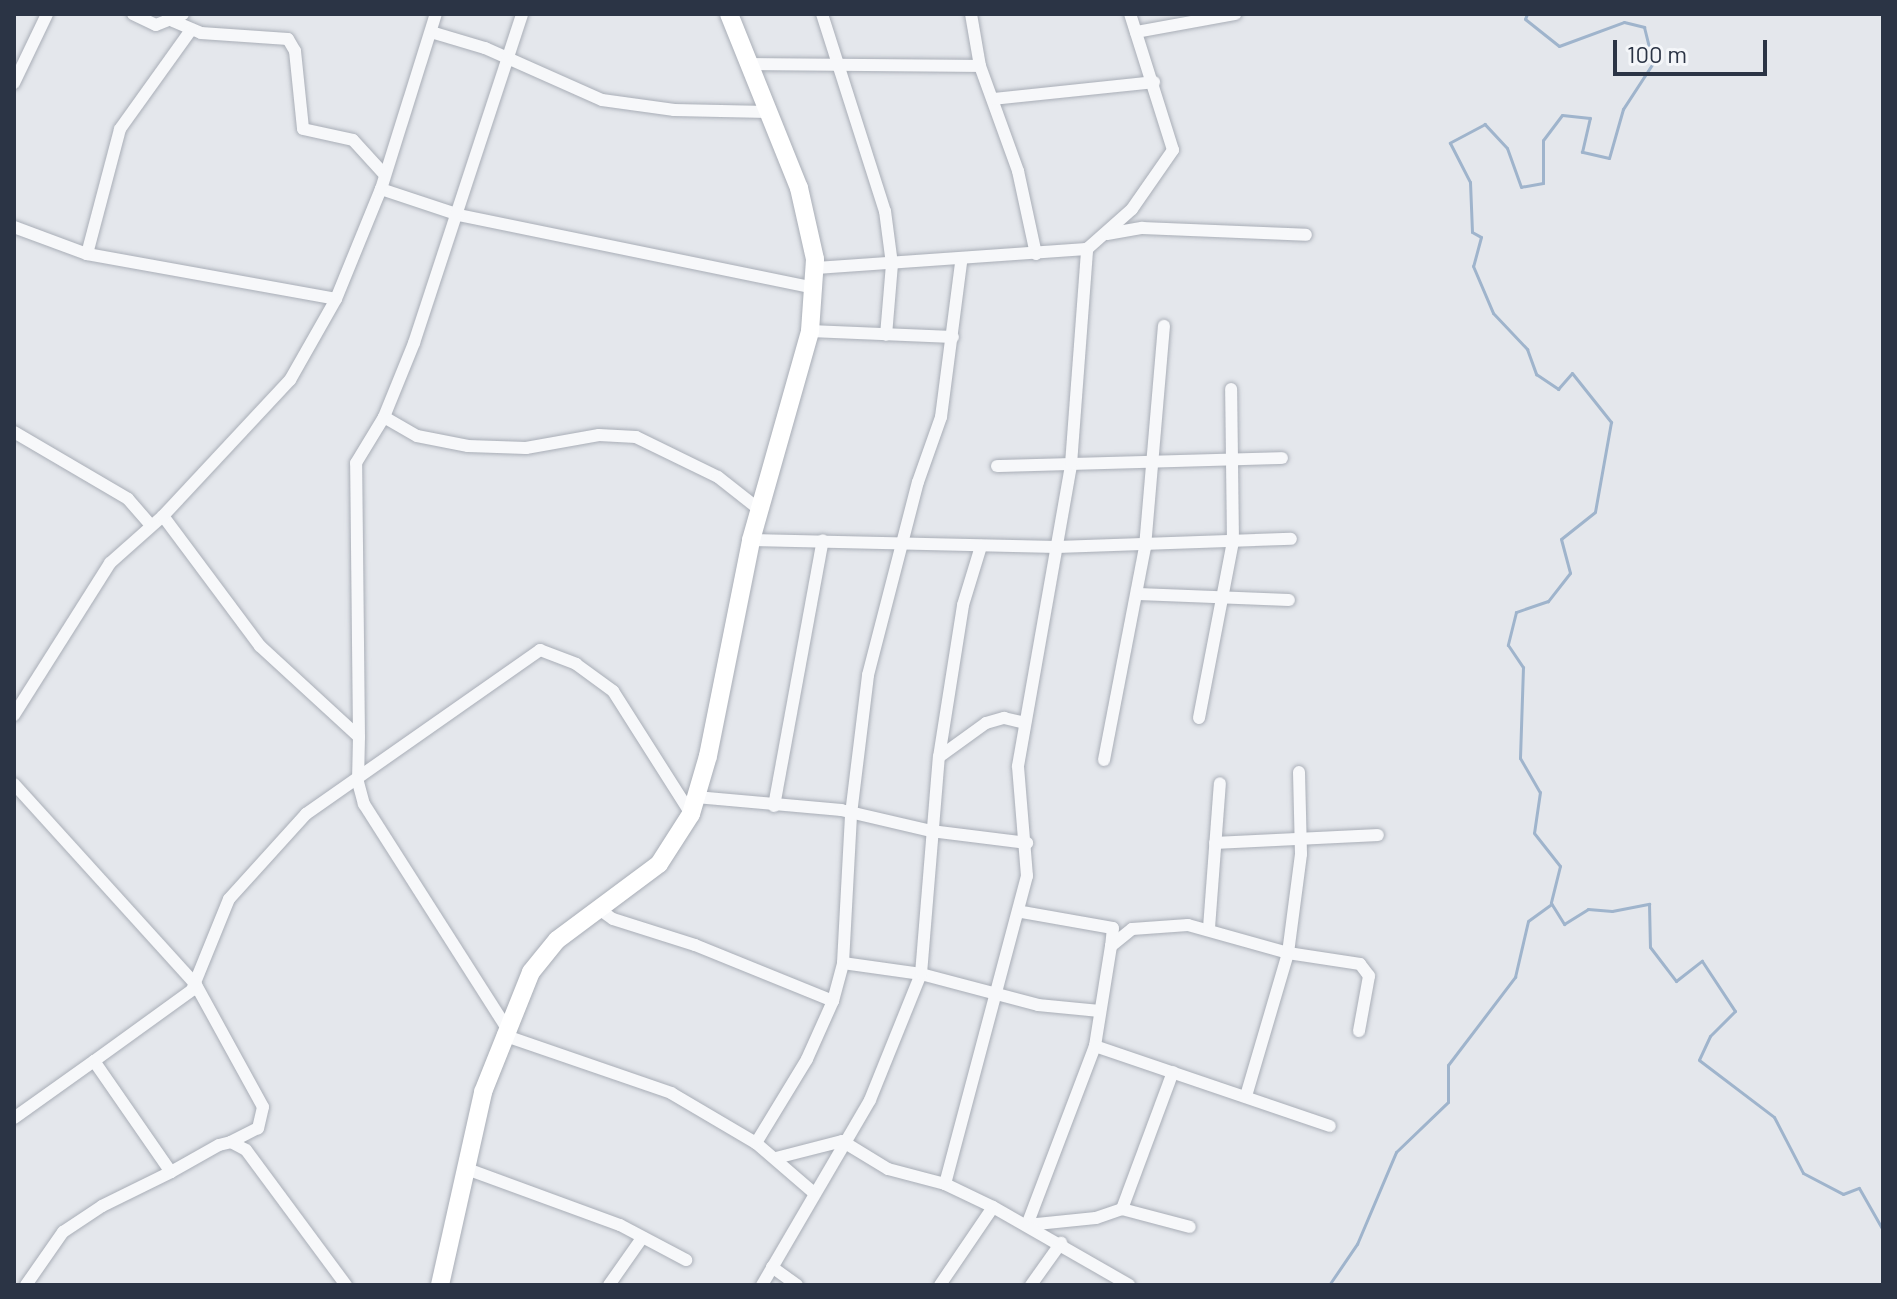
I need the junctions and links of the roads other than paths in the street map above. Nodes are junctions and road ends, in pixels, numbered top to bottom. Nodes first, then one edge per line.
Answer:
1 (47, 14) edge
2 (133, 14) edge
3 (436, 14) edge
4 (522, 14) edge
5 (729, 14) edge
6 (822, 14) edge
7 (971, 14) edge
8 (1130, 14) edge
9 (1235, 14) edge
10 (178, 17) edge
11 (191, 30) junction
12 (431, 32) junction
13 (1136, 32) junction
14 (509, 59) junction
15 (749, 64) junction
16 (980, 66) junction
17 (840, 67) junction
18 (1154, 82) junction
19 (14, 83) edge
20 (993, 99) junction
21 (768, 112) junction
22 (385, 175) junction
23 (381, 189) junction
24 (459, 215) junction
25 (14, 227) edge
26 (1306, 235) dead end
27 (1100, 236) junction
28 (1087, 249) junction
29 (87, 254) junction
30 (1036, 254) junction
31 (961, 262) junction
32 (892, 264) junction
33 (815, 268) junction
34 (816, 288) junction
35 (336, 299) junction
36 (1164, 326) dead end
37 (810, 331) junction
38 (886, 335) junction
39 (953, 337) junction
40 (1231, 389) dead end
41 (384, 417) junction
42 (14, 432) edge
43 (1235, 457) junction
44 (1282, 458) dead end
45 (1152, 463) junction
46 (1071, 464) junction
47 (997, 466) dead end
48 (760, 510) junction
49 (163, 516) junction
50 (151, 525) junction
51 (1291, 539) dead end
52 (751, 540) junction
53 (823, 540) junction
54 (1233, 542) junction
55 (901, 544) junction
56 (981, 546) junction
57 (1057, 547) junction
58 (1145, 547) junction
59 (1138, 594) junction
60 (1226, 594) junction
61 (1289, 600) dead end
62 (14, 715) edge
63 (1199, 718) dead end
64 (1022, 722) junction
65 (359, 737) junction
66 (939, 757) junction
67 (1104, 760) dead end
68 (1299, 772) dead end
69 (358, 782) junction
70 (1220, 783) dead end
71 (14, 784) edge
72 (694, 806) junction
73 (774, 806) junction
74 (851, 814) junction
75 (931, 831) junction
76 (1378, 835) dead end
77 (1302, 841) junction
78 (1027, 843) junction
79 (1215, 843) junction
80 (599, 909) junction
81 (1022, 912) junction
82 (1209, 928) junction
83 (1111, 946) junction
84 (1288, 953) junction
85 (843, 963) junction
86 (921, 974) junction
87 (196, 985) junction
88 (996, 995) junction
89 (833, 1001) junction
90 (1100, 1011) junction
91 (504, 1031) junction
92 (1359, 1031) dead end
93 (1095, 1046) junction
94 (94, 1061) junction
95 (1173, 1072) junction
96 (1246, 1096) junction
97 (14, 1118) edge
98 (1330, 1126) dead end
99 (842, 1141) junction
100 (231, 1142) junction
101 (756, 1143) junction
102 (776, 1158) junction
103 (467, 1169) junction
104 (171, 1172) junction
105 (945, 1184) junction
106 (814, 1193) junction
107 (993, 1207) junction
108 (1122, 1209) junction
109 (1027, 1225) junction
110 (1190, 1227) dead end
111 (642, 1238) junction
112 (1061, 1243) junction
113 (686, 1260) dead end
114 (772, 1267) junction
115 (26, 1285) edge
116 (346, 1285) edge
117 (440, 1285) edge
118 (609, 1285) edge
119 (762, 1285) edge
120 (797, 1285) edge
121 (940, 1285) edge
122 (1031, 1285) edge
123 (1129, 1285) edge

1 - 19 street
2 - 10 street
3 - 12 street
4 - 14 street
5 - 15 street
6 - 17 street
7 - 16 street
8 - 13 street
9 - 13 street
10 - 11 street
11 - 22 street
11 - 29 street
12 - 14 street
12 - 22 street
13 - 18 street
14 - 21 street
14 - 24 street
15 - 17 street
15 - 21 street
16 - 17 street
16 - 20 street
17 - 32 street
18 - 20 street
18 - 27 street
20 - 30 street
21 - 33 street
22 - 23 street
23 - 24 street
23 - 35 street
24 - 34 street
24 - 41 street
25 - 29 street
26 - 27 street
27 - 28 street
28 - 30 street
28 - 46 street
29 - 35 street
30 - 31 street
31 - 32 street
31 - 39 street
32 - 33 street
32 - 38 street
33 - 34 street
34 - 37 street
35 - 49 street
36 - 45 street
37 - 38 street
37 - 48 street
38 - 39 street
39 - 55 street
40 - 43 street
41 - 48 street
41 - 65 street
42 - 50 street
43 - 44 street
43 - 45 street
43 - 54 street
45 - 46 street
45 - 58 street
46 - 47 street
46 - 57 street
48 - 52 street
49 - 50 street
49 - 65 street
50 - 62 street
51 - 54 street
52 - 53 street
52 - 72 street
53 - 55 street
53 - 73 street
54 - 58 street
54 - 60 street
55 - 56 street
55 - 74 street
56 - 57 street
56 - 66 street
57 - 58 street
57 - 64 street
58 - 59 street
59 - 60 street
59 - 67 street
60 - 61 street
60 - 63 street
64 - 66 street
64 - 78 street
65 - 69 street
66 - 75 street
68 - 77 street
69 - 72 street
69 - 87 street
69 - 91 street
70 - 79 street
71 - 87 street
72 - 73 street
72 - 80 street
73 - 74 street
74 - 75 street
74 - 85 street
75 - 78 street
75 - 86 street
76 - 77 street
77 - 79 street
77 - 84 street
78 - 81 street
79 - 82 street
80 - 89 street
80 - 91 street
81 - 83 street
81 - 88 street
82 - 83 street
82 - 84 street
83 - 90 street
84 - 92 street
84 - 96 street
85 - 86 street
85 - 89 street
86 - 88 street
86 - 99 street
87 - 94 street
87 - 100 street
88 - 90 street
88 - 105 street
89 - 101 street
90 - 93 street
91 - 101 street
91 - 103 street
93 - 95 street
93 - 109 street
94 - 97 street
94 - 104 street
95 - 96 street
95 - 108 street
96 - 98 street
99 - 102 street
99 - 105 street
99 - 106 street
100 - 104 street
100 - 116 street
101 - 102 street
102 - 106 street
103 - 111 street
103 - 117 street
104 - 115 street
105 - 107 street
106 - 114 street
107 - 109 street
107 - 121 street
108 - 109 street
108 - 110 street
109 - 112 street
111 - 113 street
111 - 118 street
112 - 122 street
112 - 123 street
114 - 119 street
114 - 120 street

